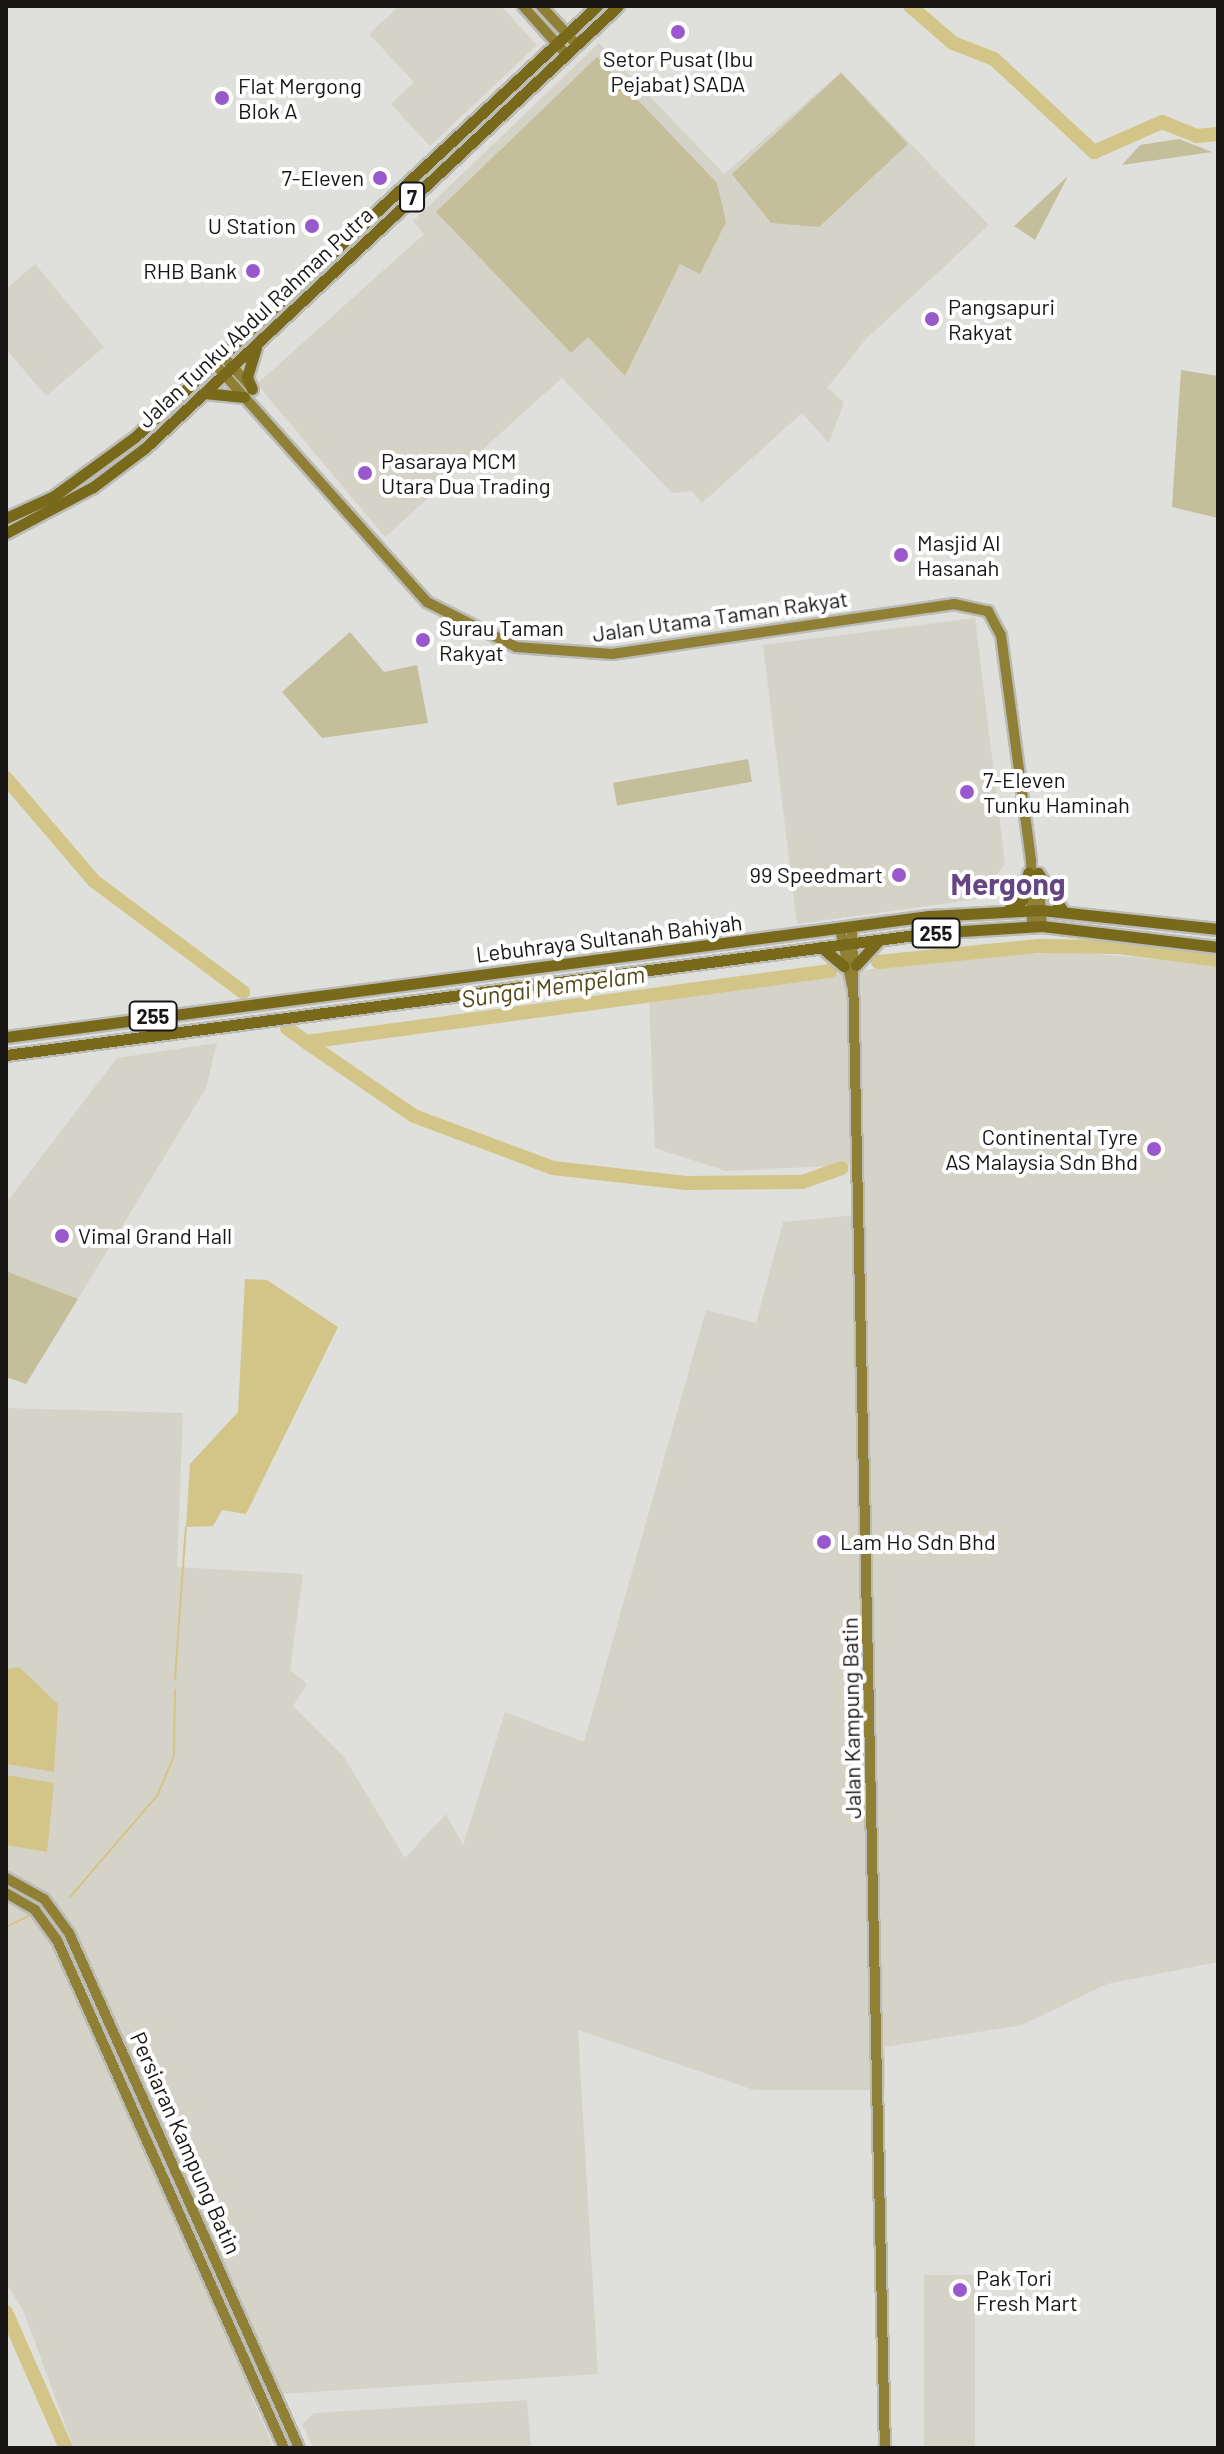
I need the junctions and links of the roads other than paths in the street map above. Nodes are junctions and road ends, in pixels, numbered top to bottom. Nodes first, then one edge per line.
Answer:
1 (523, 6) edge
2 (541, 6) edge
3 (597, 6) edge
4 (618, 6) edge
5 (567, 34) junction
6 (556, 44) junction
7 (577, 45) junction
8 (567, 55) junction
9 (259, 340) junction
10 (218, 359) junction
11 (228, 370) junction
12 (248, 393) junction
13 (204, 394) junction
14 (6, 518) edge
15 (6, 533) edge
16 (1033, 869) junction
17 (1007, 910) junction
18 (1036, 910) junction
19 (1063, 911) junction
20 (1037, 926) junction
21 (846, 928) junction
22 (1218, 929) edge
23 (882, 939) junction
24 (847, 944) junction
25 (818, 947) junction
26 (1218, 947) edge
27 (850, 965) junction
28 (482, 973) junction
29 (484, 993) junction
30 (6, 1037) edge
31 (6, 1055) edge
32 (6, 1878) edge
33 (6, 1893) edge
34 (284, 2448) edge
35 (299, 2448) edge
36 (885, 2448) edge

1 - 6 street
2 - 5 street
3 - 5 main road, Jalan Tunku Abdul Rahman Putra / 7
4 - 7 main road, Jalan Tunku Abdul Rahman Putra / 7
5 - 6 main road, Jalan Tunku Abdul Rahman Putra / 7
5 - 7 street
6 - 8 street
6 - 10 main road, Jalan Tunku Abdul Rahman Putra / 7
7 - 8 main road, Jalan Tunku Abdul Rahman Putra / 7
8 - 9 main road, Jalan Tunku Abdul Rahman Putra / 7
9 - 11 main road, Jalan Tunku Abdul Rahman Putra / 7
9 - 12 main road
10 - 11 main road
10 - 14 main road, Jalan Tunku Abdul Rahman Putra / 7
11 - 12 street, Jalan Utama Taman Rakyat
11 - 13 main road, Jalan Tunku Abdul Rahman Putra / 7
12 - 13 main road
12 - 16 street, Jalan Utama Taman Rakyat
13 - 15 main road, Jalan Tunku Abdul Rahman Putra / 7
16 - 17 main road
16 - 18 street, Jalan Utama Taman Rakyat
16 - 19 main road
17 - 18 main road, Lebuhraya Sultanah Bahiyah / 255
17 - 21 main road, Lebuhraya Sultanah Bahiyah / 255
18 - 19 main road, Lebuhraya Sultanah Bahiyah / 255
18 - 20 street, Jalan Utama Taman Rakyat
19 - 22 main road, Lebuhraya Sultanah Bahiyah / 255
20 - 23 main road, Lebuhraya Sultanah Bahiyah / 255
20 - 26 main road, Lebuhraya Sultanah Bahiyah / 255
21 - 24 street, Jalan Kampung Batin
21 - 28 main road, Lebuhraya Sultanah Bahiyah / 255
23 - 24 main road, Lebuhraya Sultanah Bahiyah / 255
23 - 27 main road
24 - 25 main road, Lebuhraya Sultanah Bahiyah / 255
24 - 27 street, Jalan Kampung Batin
25 - 27 main road
25 - 29 main road, Lebuhraya Sultanah Bahiyah / 255
27 - 36 street, Jalan Kampung Batin
28 - 29 main road
28 - 30 main road, Lebuhraya Sultanah Bahiyah / 255
29 - 31 main road, Lebuhraya Sultanah Bahiyah / 255
32 - 35 street, Persiaran Kampung Batin
33 - 34 street, Persiaran Kampung Batin

